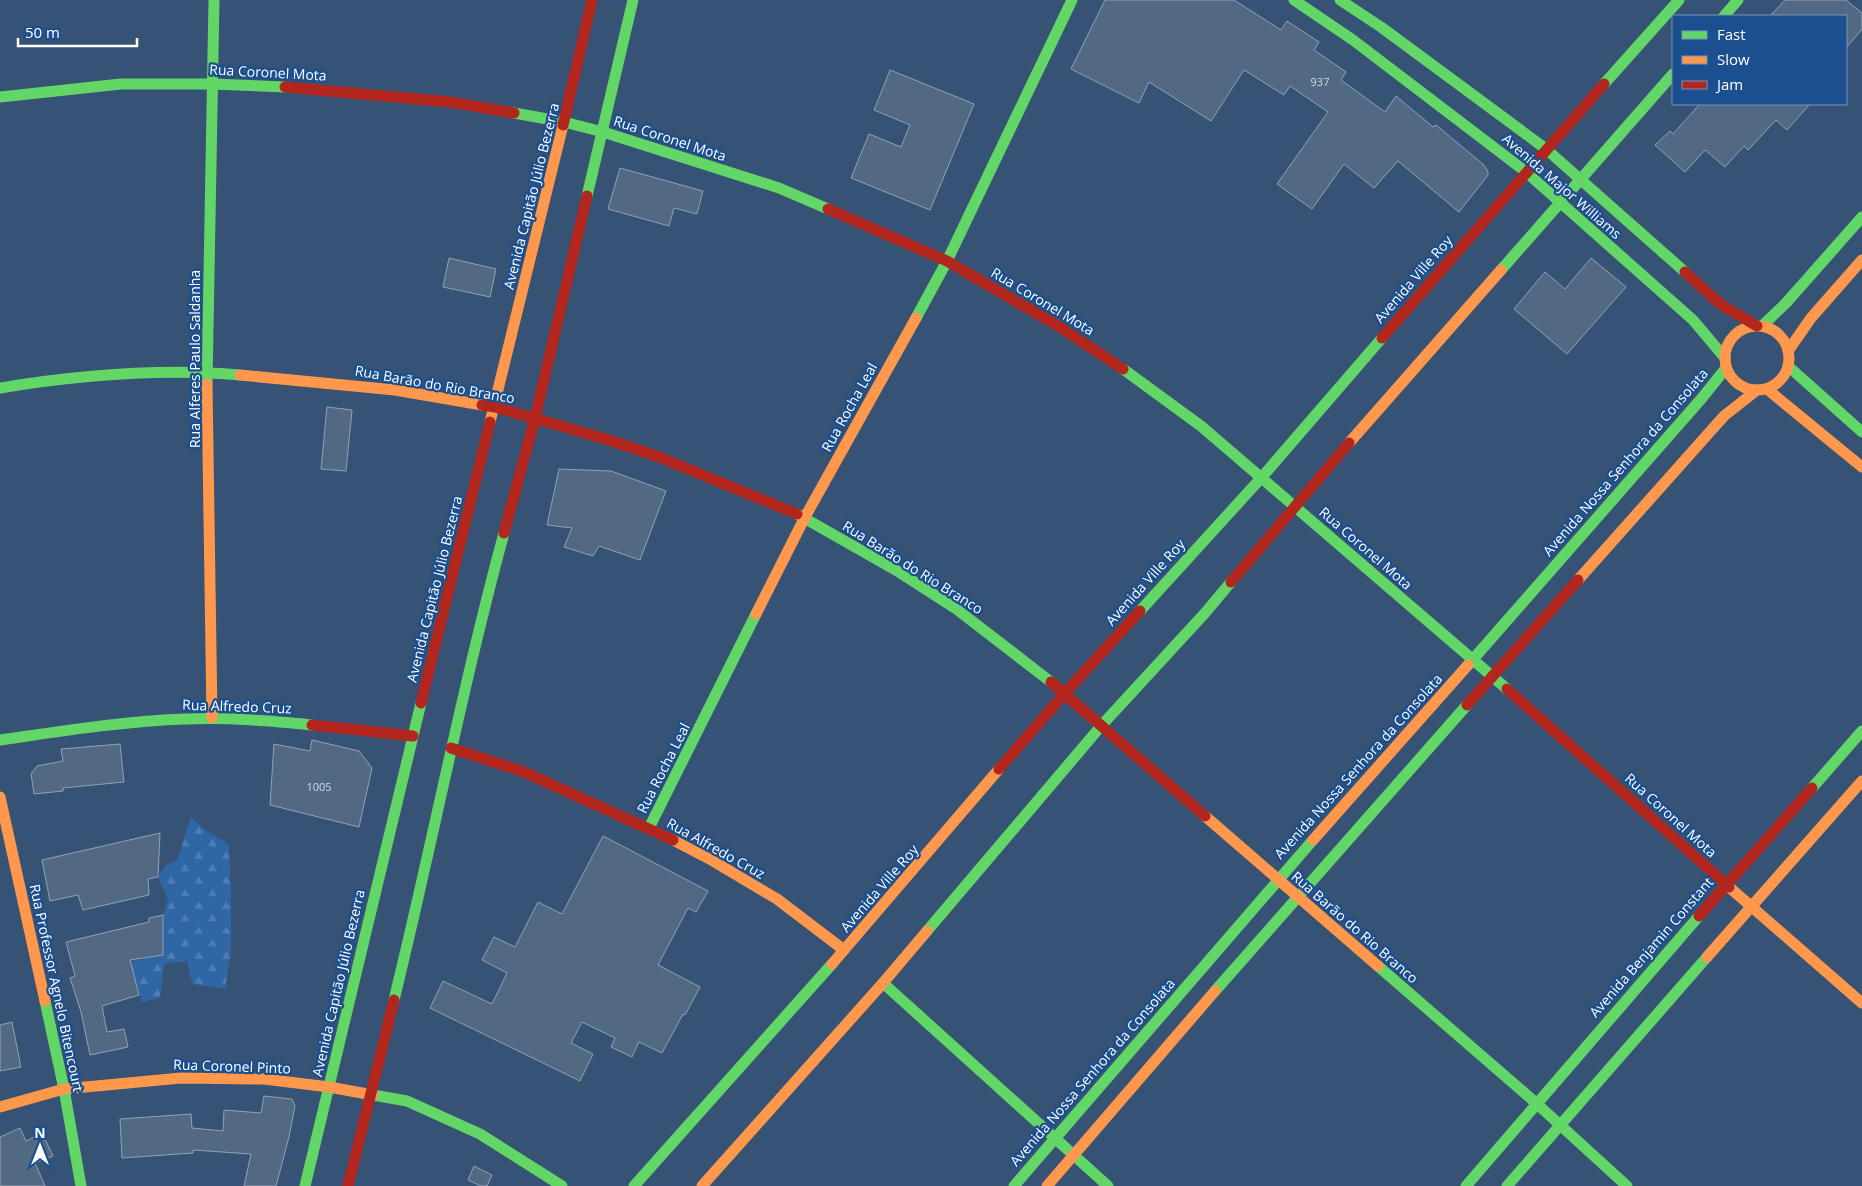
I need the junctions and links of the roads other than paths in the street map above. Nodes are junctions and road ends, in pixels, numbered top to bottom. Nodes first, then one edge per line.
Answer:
1 (214, 0) edge
2 (592, 0) edge
3 (633, 0) edge
4 (1072, 0) edge
5 (1294, 0) edge
6 (1340, 0) edge
7 (1679, 0) edge
8 (1738, 0) edge
9 (1725, 15) edge
10 (1672, 75) edge
11 (212, 84) junction
12 (0, 97) edge
13 (564, 122) junction
14 (603, 132) junction
15 (1546, 149) junction
16 (1526, 172) junction
17 (1581, 179) junction
18 (1560, 204) junction
19 (1862, 217) edge
20 (1862, 260) edge
21 (947, 261) junction
22 (1759, 326) junction
23 (1788, 350) junction
24 (1725, 363) junction
25 (1788, 366) junction
26 (207, 372) junction
27 (0, 388) edge
28 (1762, 390) junction
29 (495, 407) junction
30 (535, 418) junction
31 (1862, 432) edge
32 (1862, 467) edge
33 (1262, 477) junction
34 (1294, 506) junction
35 (805, 518) junction
36 (1473, 660) junction
37 (1493, 677) junction
38 (1065, 692) junction
39 (212, 718) junction
40 (1101, 726) junction
41 (1862, 730) edge
42 (413, 736) junction
43 (0, 740) edge
44 (451, 748) junction
45 (1862, 780) edge
46 (0, 797) edge
47 (649, 828) junction
48 (1277, 880) junction
49 (1726, 884) junction
50 (1298, 896) junction
51 (1752, 907) junction
52 (844, 950) junction
53 (883, 983) junction
54 (1862, 1003) edge
55 (329, 1087) junction
56 (64, 1090) junction
57 (371, 1093) junction
58 (1536, 1103) junction
59 (0, 1107) edge
60 (1560, 1127) junction
61 (1056, 1139) junction
62 (1073, 1156) junction
63 (81, 1186) edge
64 (305, 1186) edge
65 (348, 1186) edge
66 (562, 1186) edge
67 (634, 1186) edge
68 (702, 1186) edge
69 (1014, 1186) edge
70 (1047, 1186) edge
71 (1108, 1186) edge
72 (1466, 1186) edge
73 (1507, 1186) edge
74 (1627, 1186) edge

1 - 11 main road, Rua Alferes Paulo Saldanha
2 - 13 main road, Avenida Capitão Júlio Bezerra
3 - 14 main road
4 - 21 main road, Rua Rocha Leal
5 - 16 main road, Avenida Major Williams
6 - 15 main road, Avenida Major Williams
7 - 15 main road, Avenida Ville Roy
8 - 9 main road
10 - 17 main road
11 - 12 main road, Rua Coronel Mota
11 - 13 main road, Rua Coronel Mota
11 - 26 main road, Rua Alferes Paulo Saldanha
13 - 14 main road, Rua Coronel Mota
13 - 29 main road, Avenida Capitão Júlio Bezerra
14 - 21 main road, Rua Coronel Mota
14 - 30 main road
15 - 16 main road, Avenida Ville Roy
15 - 17 main road, Avenida Major Williams
16 - 18 main road, Avenida Major Williams
16 - 33 main road, Avenida Ville Roy
17 - 18 main road
17 - 22 main road, Avenida Major Williams
18 - 24 main road, Avenida Major Williams
18 - 34 main road
19 - 22 main road
20 - 23 main road
21 - 33 main road, Rua Coronel Mota
21 - 35 main road, Rua Rocha Leal
22 - 23 main road
22 - 24 main road
23 - 25 main road
24 - 28 main road
24 - 36 main road, Avenida Nossa Senhora da Consolata
25 - 28 main road
25 - 31 main road
26 - 27 main road, Rua Barão do Rio Branco
26 - 29 main road, Rua Barão do Rio Branco
26 - 39 main road, Rua Alferes Paulo Saldanha
28 - 32 main road
28 - 37 main road
29 - 30 main road, Rua Barão do Rio Branco
29 - 42 main road, Avenida Capitão Júlio Bezerra
30 - 35 main road, Rua Barão do Rio Branco
30 - 44 main road
33 - 34 main road, Rua Coronel Mota
33 - 38 main road, Avenida Ville Roy
34 - 36 main road, Rua Coronel Mota
34 - 40 main road
35 - 38 main road, Rua Barão do Rio Branco
35 - 47 main road, Rua Rocha Leal
36 - 37 main road, Rua Coronel Mota
36 - 48 main road, Avenida Nossa Senhora da Consolata
37 - 49 main road, Rua Coronel Mota
37 - 50 main road
38 - 40 main road, Rua Barão do Rio Branco
38 - 52 main road, Avenida Ville Roy
39 - 42 main road, Rua Alfredo Cruz
39 - 43 main road, Rua Alfredo Cruz
40 - 48 main road, Rua Barão do Rio Branco
40 - 53 main road
41 - 49 main road, Avenida Benjamin Constant
42 - 55 main road, Avenida Capitão Júlio Bezerra
44 - 47 main road, Rua Alfredo Cruz
44 - 57 main road
45 - 51 main road
46 - 56 main road, Rua Professor Agnelo Bitencourt
47 - 52 main road, Rua Alfredo Cruz
48 - 50 main road, Rua Barão do Rio Branco
48 - 61 main road, Avenida Nossa Senhora da Consolata
49 - 51 main road, Rua Coronel Mota
49 - 58 main road, Avenida Benjamin Constant
50 - 58 main road, Rua Barão do Rio Branco
50 - 62 main road
51 - 54 main road, Rua Coronel Mota
51 - 60 main road
52 - 67 main road, Avenida Ville Roy
53 - 61 main road
53 - 68 main road
55 - 56 main road, Rua Coronel Pinto
55 - 57 main road, Rua Coronel Pinto
55 - 64 main road, Avenida Capitão Júlio Bezerra
56 - 59 main road, Rua Coronel Pinto
56 - 63 main road, Rua Professor Agnelo Bitencourt
57 - 65 main road
57 - 66 main road, Rua Coronel Pinto
58 - 60 main road, Rua Barão do Rio Branco
58 - 72 main road, Avenida Benjamin Constant
60 - 73 main road
60 - 74 main road, Rua Barão do Rio Branco
61 - 62 main road
61 - 69 main road, Avenida Nossa Senhora da Consolata
62 - 70 main road
62 - 71 main road

